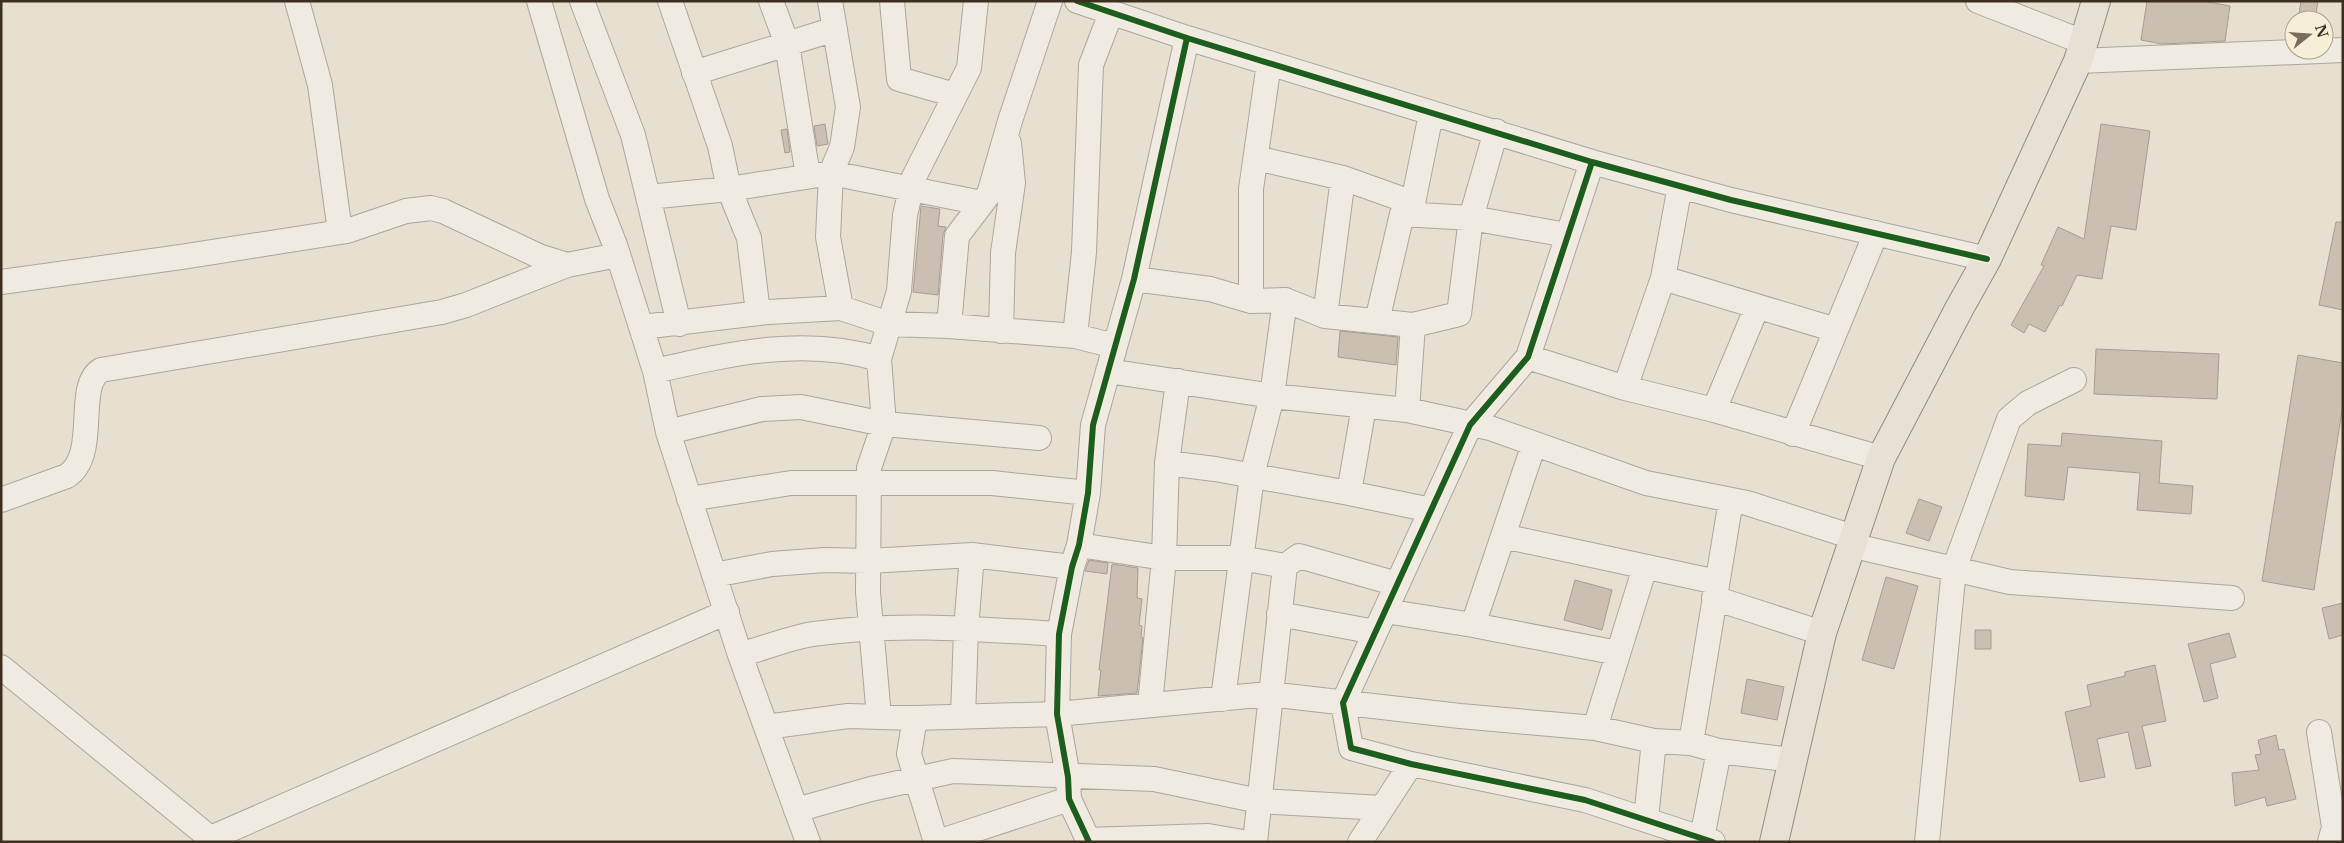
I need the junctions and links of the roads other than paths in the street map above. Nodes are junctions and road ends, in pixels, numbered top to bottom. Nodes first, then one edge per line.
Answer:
1 (297, 1) edge
2 (539, 1) edge
3 (582, 1) edge
4 (670, 1) edge
5 (771, 1) edge
6 (830, 1) edge
7 (892, 1) edge
8 (976, 1) edge
9 (1050, 1) edge
10 (1077, 1) edge
11 (1978, 1) edge
12 (2096, 1) edge
13 (1111, 14) junction
14 (835, 29) junction
15 (1187, 38) junction
16 (787, 44) junction
17 (2343, 50) edge
18 (2080, 51) junction
19 (1269, 64) junction
20 (694, 73) junction
21 (955, 95) junction
22 (1431, 114) junction
23 (1007, 131) junction
24 (1496, 131) junction
25 (1256, 158) junction
26 (1592, 162) junction
27 (819, 174) junction
28 (1343, 178) junction
29 (1680, 186) junction
30 (912, 187) junction
31 (729, 189) junction
32 (648, 197) junction
33 (982, 203) junction
34 (1408, 208) junction
35 (1471, 218) junction
36 (340, 232) junction
37 (1876, 233) junction
38 (1567, 235) junction
39 (618, 255) junction
40 (1987, 259) junction
41 (568, 265) junction
42 (1663, 278) junction
43 (1134, 279) junction
44 (1, 282) edge
45 (1285, 300) junction
46 (1251, 301) junction
47 (1758, 307) junction
48 (841, 308) junction
49 (758, 313) junction
50 (1325, 316) junction
51 (1377, 321) junction
52 (679, 324) junction
53 (890, 324) junction
54 (1414, 325) junction
55 (949, 326) junction
56 (642, 327) junction
57 (1836, 330) junction
58 (1001, 331) junction
59 (1075, 336) junction
60 (1115, 346) junction
61 (1528, 357) junction
62 (879, 359) junction
63 (655, 371) junction
64 (1108, 371) junction
65 (2074, 380) dead end
66 (1178, 382) junction
67 (1625, 388) junction
68 (1272, 396) junction
69 (1364, 406) junction
70 (1407, 410) junction
71 (1714, 410) junction
72 (884, 424) junction
73 (1470, 424) junction
74 (668, 432) junction
75 (1793, 434) junction
76 (1039, 438) dead end
77 (1534, 444) junction
78 (1881, 458) junction
79 (1167, 463) junction
80 (1252, 476) junction
81 (869, 484) junction
82 (1088, 493) junction
83 (1349, 493) junction
84 (689, 499) junction
85 (1, 500) edge
86 (1731, 500) junction
87 (1431, 510) junction
88 (1503, 536) junction
89 (1852, 541) junction
90 (972, 555) junction
91 (1076, 556) junction
92 (1164, 558) junction
93 (1241, 558) junction
94 (869, 561) junction
95 (1284, 566) junction
96 (1645, 567) junction
97 (1954, 569) junction
98 (714, 574) junction
99 (1397, 584) junction
100 (1715, 590) junction
101 (2232, 598) dead end
102 (727, 612) junction
103 (1279, 614) junction
104 (1380, 621) junction
105 (1473, 625) junction
106 (870, 628) junction
107 (966, 628) junction
108 (1822, 633) junction
109 (1060, 634) junction
110 (1618, 653) junction
111 (740, 655) junction
112 (1, 667) edge
113 (1269, 694) junction
114 (1223, 699) junction
115 (1343, 702) junction
116 (1150, 705) junction
117 (1057, 714) junction
118 (879, 717) junction
119 (963, 717) junction
120 (915, 718) junction
121 (766, 727) junction
122 (1595, 728) junction
123 (2319, 732) dead end
124 (1654, 741) junction
125 (1691, 743) junction
126 (1719, 751) junction
127 (1792, 760) junction
128 (1411, 764) junction
129 (916, 780) junction
130 (1069, 788) junction
131 (1259, 801) junction
132 (1382, 808) junction
133 (796, 810) junction
134 (1646, 819) junction
135 (213, 840) edge
136 (1707, 840) edge
137 (1088, 841) edge
138 (808, 842) edge
139 (937, 842) edge
140 (1242, 842) edge
141 (1255, 842) edge
142 (1360, 842) edge
143 (1774, 842) edge
144 (1927, 842) edge
145 (2330, 842) edge

1 - 36 street
2 - 39 street
3 - 32 street
4 - 20 street
5 - 16 street
6 - 14 street
7 - 21 street
8 - 21 street
9 - 23 street
10 - 13 street
11 - 18 street
12 - 18 main road
13 - 15 street
13 - 59 street
14 - 16 street
14 - 27 street
15 - 19 street
15 - 43 street
16 - 20 street
16 - 27 street
17 - 18 street
18 - 40 main road
19 - 22 street
19 - 25 street
20 - 31 street
21 - 30 street
22 - 24 street
22 - 34 street
23 - 33 street
23 - 58 street
24 - 26 street
24 - 35 street
25 - 28 street
25 - 46 street
26 - 29 street
26 - 38 street
27 - 30 street
27 - 31 street
27 - 48 street
28 - 34 street
28 - 50 street
29 - 37 street
29 - 42 street
30 - 33 street
30 - 53 street
31 - 32 street
31 - 49 street
32 - 52 street
33 - 55 street
34 - 35 street
34 - 51 street
35 - 38 street
35 - 54 street
36 - 41 street
36 - 44 street
37 - 40 street
37 - 57 street
38 - 61 street
39 - 41 street
39 - 56 street
40 - 78 main road
41 - 85 street
42 - 47 street
42 - 67 street
43 - 46 street
43 - 60 street
45 - 46 street
45 - 50 street
45 - 68 street
47 - 57 street
47 - 71 street
48 - 49 street
48 - 53 street
49 - 52 street
50 - 51 street
51 - 54 street
52 - 56 street
53 - 55 street
53 - 62 street
54 - 70 street
55 - 58 street
56 - 63 street
57 - 75 street
58 - 59 street
59 - 60 street
60 - 64 street
61 - 67 street
61 - 73 street
62 - 63 street
62 - 72 street
63 - 74 street
64 - 66 street
64 - 82 street
65 - 97 street
66 - 68 street
66 - 79 street
67 - 71 street
68 - 69 street
68 - 80 street
69 - 70 street
69 - 83 street
70 - 73 street
71 - 75 street
72 - 74 street
72 - 76 street
72 - 81 street
73 - 77 street
73 - 87 street
74 - 84 street
75 - 78 street
77 - 86 street
77 - 88 street
78 - 89 main road
79 - 80 street
79 - 92 street
80 - 83 street
80 - 93 street
81 - 82 street
81 - 84 street
81 - 94 street
82 - 91 street
83 - 87 street
84 - 98 street
86 - 89 street
86 - 100 street
87 - 99 street
88 - 96 street
88 - 105 street
89 - 97 street
89 - 108 main road
90 - 91 street
90 - 94 street
90 - 107 street
91 - 92 street
91 - 109 street
92 - 93 street
92 - 116 street
93 - 95 street
93 - 114 street
94 - 98 street
94 - 106 street
95 - 99 street
95 - 103 street
96 - 100 street
96 - 110 street
97 - 101 street
97 - 144 street
98 - 102 street
99 - 104 street
100 - 108 street
100 - 125 street
102 - 111 street
102 - 135 street
103 - 104 street
103 - 113 street
104 - 105 street
104 - 115 street
105 - 110 street
106 - 107 street
106 - 111 street
106 - 118 street
107 - 109 street
107 - 119 street
108 - 127 main road
109 - 117 street
110 - 122 street
111 - 121 street
112 - 135 street
113 - 114 street
113 - 115 street
113 - 131 street
114 - 116 street
115 - 122 street
115 - 128 street
116 - 117 street
117 - 119 street
117 - 130 street
118 - 120 street
118 - 121 street
119 - 120 street
120 - 129 street
121 - 133 street
122 - 124 street
123 - 145 street
124 - 125 street
124 - 134 street
125 - 126 street
126 - 127 street
126 - 136 street
127 - 143 main road
128 - 132 street
128 - 134 street
129 - 130 street
129 - 133 street
129 - 139 street
130 - 131 street
130 - 137 street
130 - 139 street
131 - 132 street
131 - 141 street
132 - 142 street
133 - 138 street
134 - 136 street
137 - 140 street

